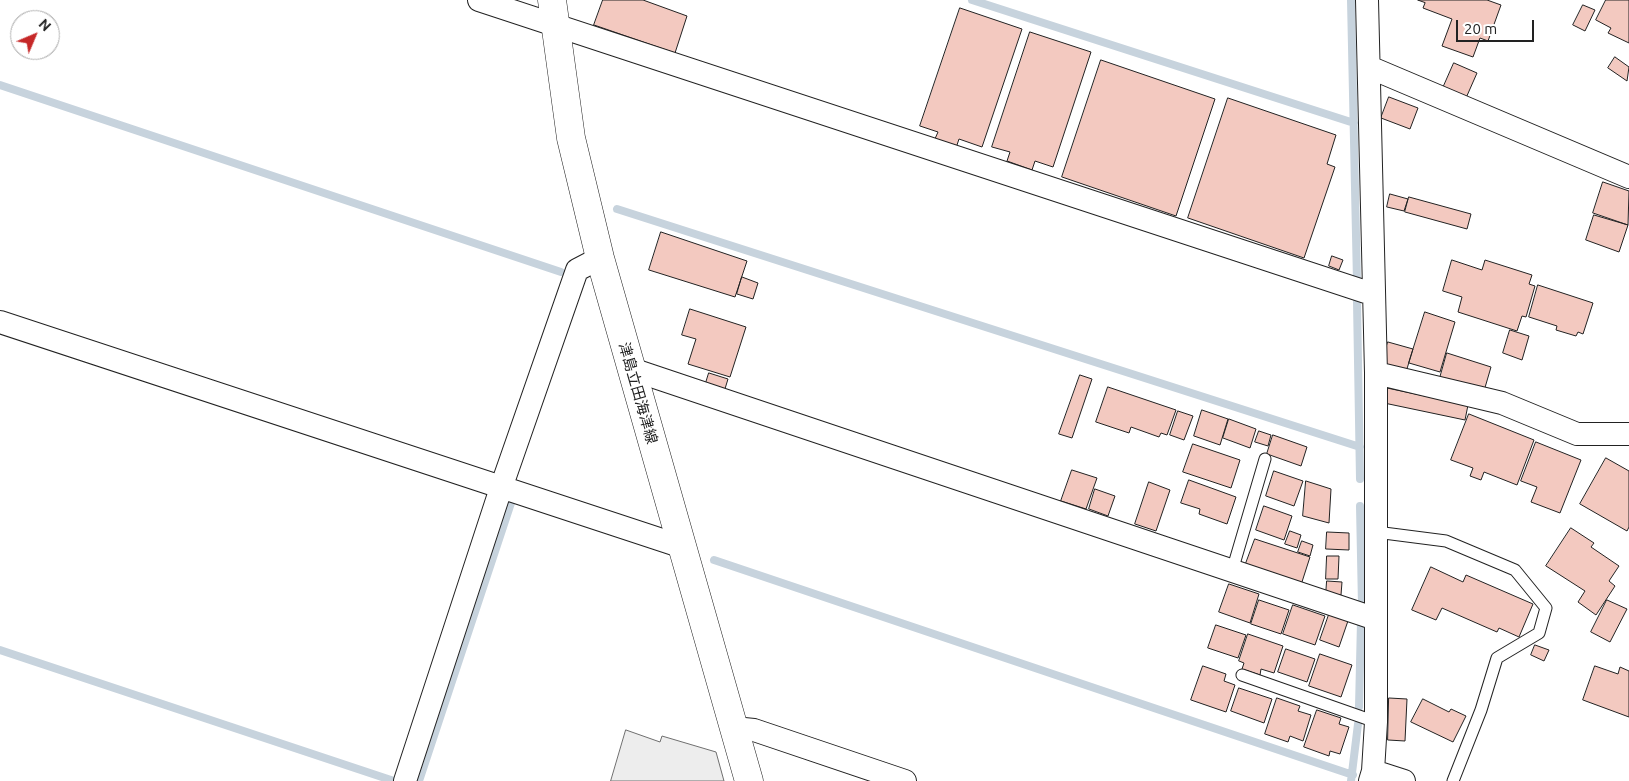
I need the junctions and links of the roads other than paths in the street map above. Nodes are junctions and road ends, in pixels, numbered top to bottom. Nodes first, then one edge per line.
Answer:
1 (479, 0) edge
2 (1367, 0) edge
3 (553, 12) edge
4 (1370, 67) junction
5 (1629, 177) edge
6 (600, 258) junction
7 (1372, 294) junction
8 (0, 322) edge
9 (631, 369) junction
10 (1376, 373) junction
11 (1629, 434) edge
12 (1265, 459) dead end
13 (501, 488) junction
14 (1376, 532) junction
15 (680, 546) junction
16 (1232, 571) junction
17 (1376, 619) junction
18 (1242, 675) dead end
19 (1376, 722) junction
20 (734, 728) junction
21 (1372, 776) edge
22 (405, 781) edge
23 (749, 781) edge
24 (905, 781) edge
25 (1404, 781) edge
26 (1453, 781) edge

1 - 3 street
2 - 4 street
3 - 6 main road, 津島立田海津線
3 - 7 street
4 - 5 street
4 - 7 street
6 - 9 main road, 津島立田海津線
6 - 13 street
7 - 10 street
8 - 13 street
9 - 15 main road, 津島立田海津線
9 - 16 street
10 - 11 street
10 - 14 street
12 - 16 lane
13 - 15 street
13 - 22 street
14 - 17 street
14 - 26 lane
15 - 20 main road, 津島立田海津線
16 - 17 street
17 - 19 street
18 - 19 lane
19 - 21 street
20 - 23 main road, 津島立田海津線
20 - 24 street
21 - 25 street

